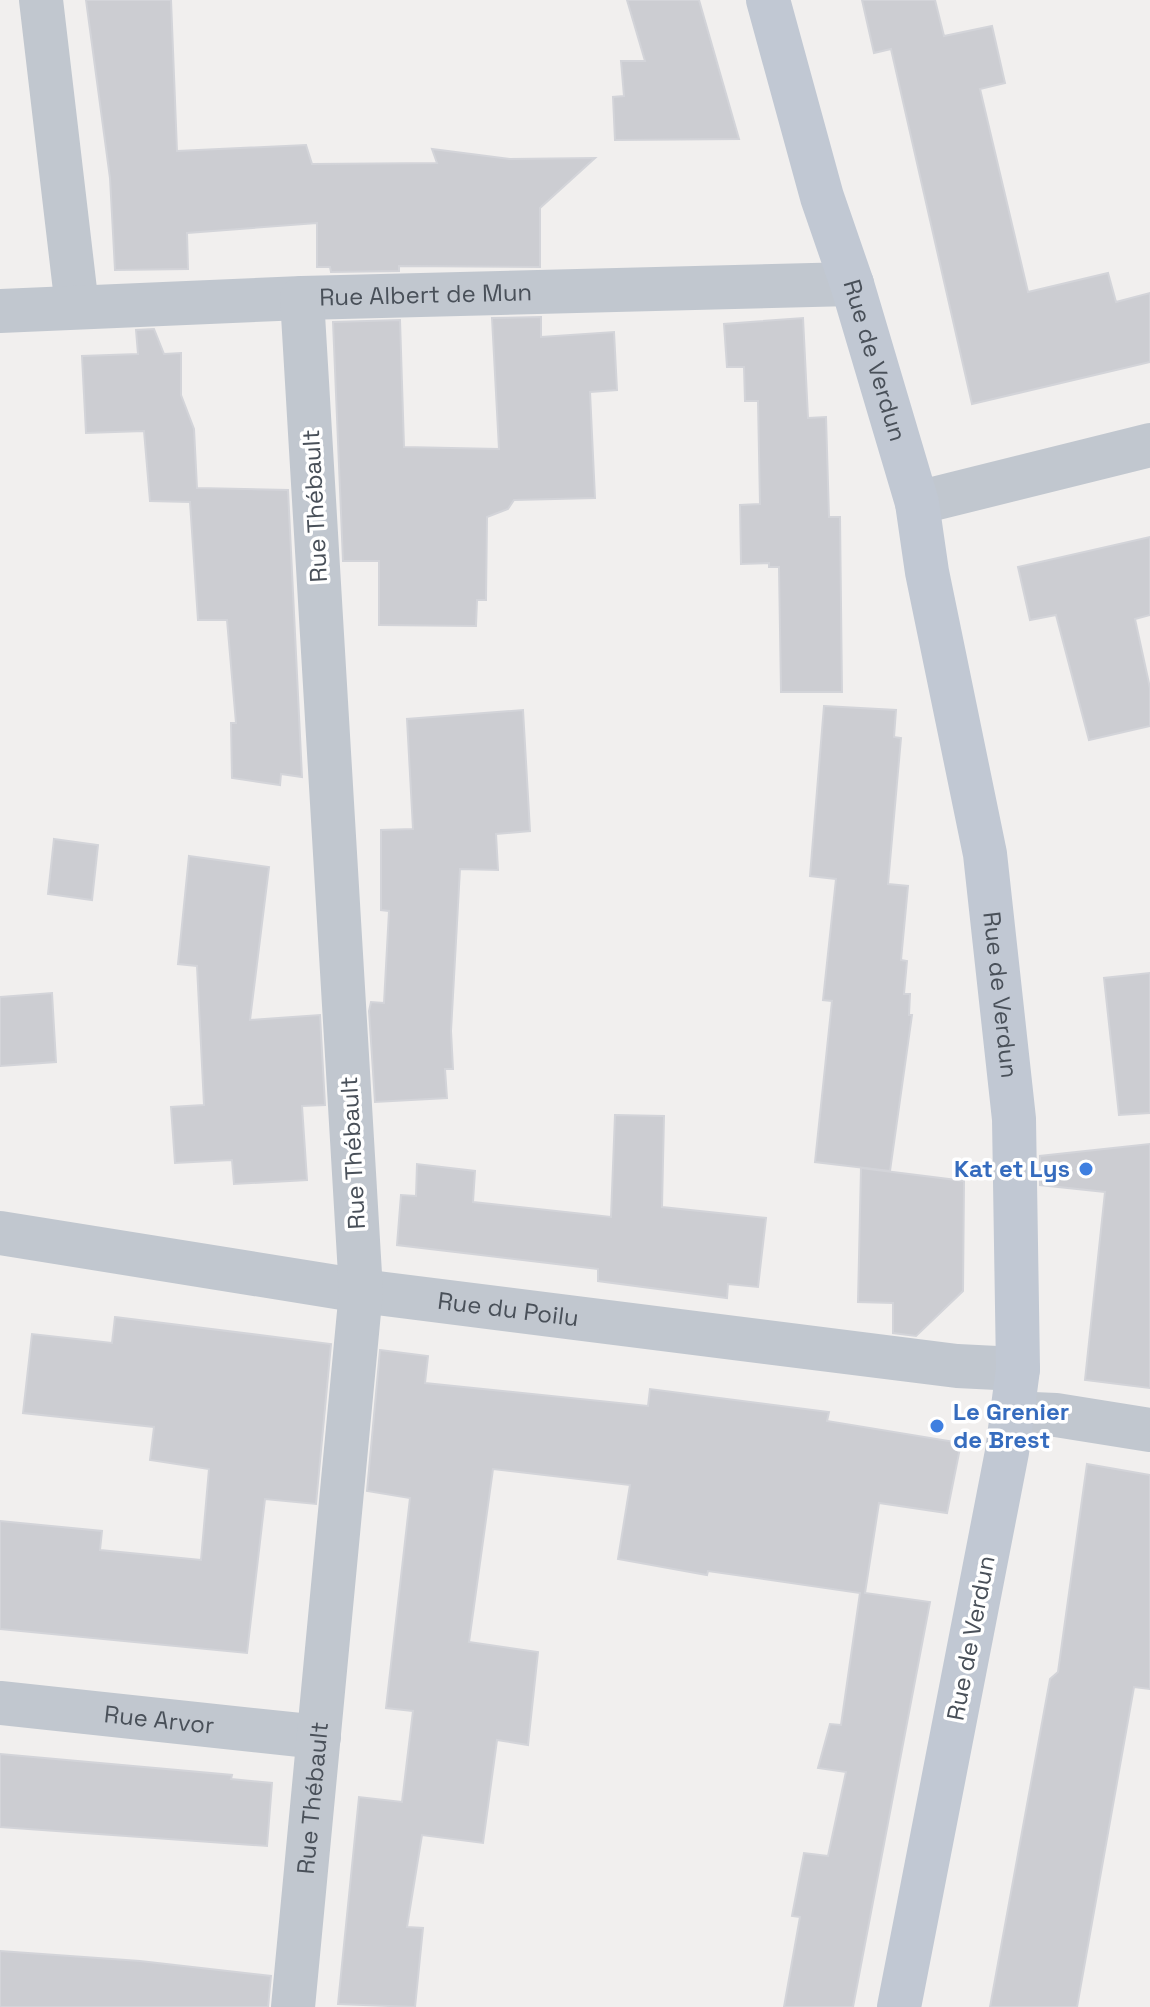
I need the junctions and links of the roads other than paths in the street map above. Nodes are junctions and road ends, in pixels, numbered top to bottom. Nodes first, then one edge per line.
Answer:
1 (41, 0) edge
2 (768, 0) edge
3 (852, 284) junction
4 (302, 298) junction
5 (77, 307) junction
6 (0, 311) edge
7 (1150, 445) edge
8 (917, 503) junction
9 (0, 1233) edge
10 (361, 1291) junction
11 (1018, 1369) junction
12 (1012, 1413) junction
13 (1150, 1430) edge
14 (0, 1703) edge
15 (319, 1737) junction
16 (293, 2007) edge
17 (899, 2007) edge

1 - 5 street
2 - 3 street, Rue de Verdun
3 - 4 street, Rue Albert de Mun
3 - 8 street, Rue de Verdun
4 - 5 street, Rue Albert de Mun
4 - 10 street, Rue Thébault
5 - 6 street, Rue Albert de Mun
7 - 8 street
8 - 11 street, Rue de Verdun
9 - 10 street, Rue du Poilu
10 - 11 street, Rue du Poilu
10 - 15 street, Rue Thébault
11 - 12 street, Rue de Verdun
12 - 13 street
12 - 17 street, Rue de Verdun
14 - 15 street, Rue Arvor
15 - 16 street, Rue Thébault

